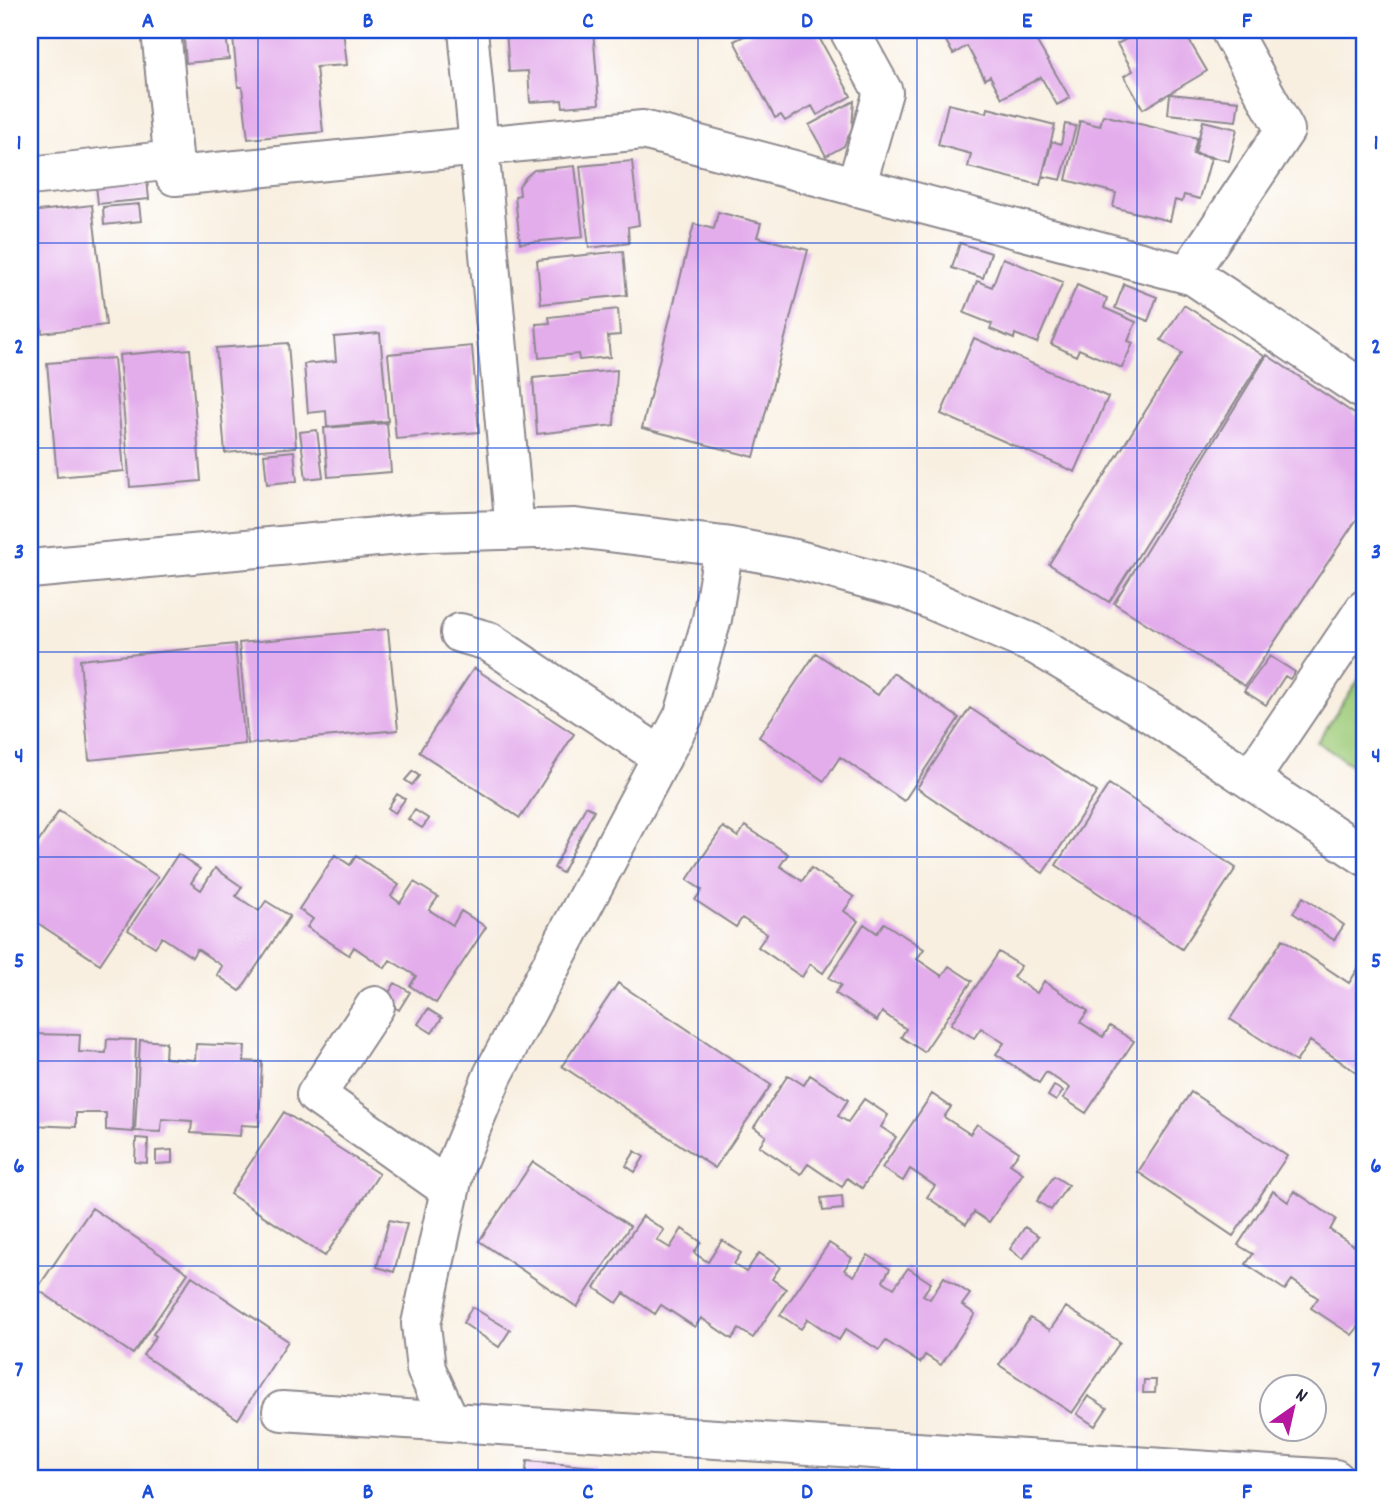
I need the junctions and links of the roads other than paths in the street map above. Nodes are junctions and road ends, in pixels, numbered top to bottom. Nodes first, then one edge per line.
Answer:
1 (161, 30) edge
2 (468, 30) edge
3 (849, 30) edge
4 (1230, 30) edge
5 (479, 147) junction
6 (173, 160) junction
7 (30, 176) edge
8 (856, 187) junction
9 (1188, 274) junction
10 (1365, 391) edge
11 (515, 530) junction
12 (724, 546) junction
13 (30, 569) edge
14 (1365, 610) edge
15 (460, 633) dead end
16 (662, 757) junction
17 (1250, 779) junction
18 (1365, 856) edge
19 (375, 1006) dead end
20 (450, 1190) junction
21 (282, 1411) dead end
22 (450, 1422) junction
23 (1335, 1479) edge

1 - 6 street
2 - 5 street
3 - 8 street
4 - 9 street
5 - 6 street
5 - 8 street
5 - 11 street
6 - 7 street
8 - 9 street
9 - 10 street
11 - 12 street
11 - 13 street
12 - 16 street
12 - 17 street
14 - 17 street
15 - 16 street
16 - 20 street
17 - 18 street
19 - 20 street
20 - 22 street
21 - 22 street
22 - 23 street

